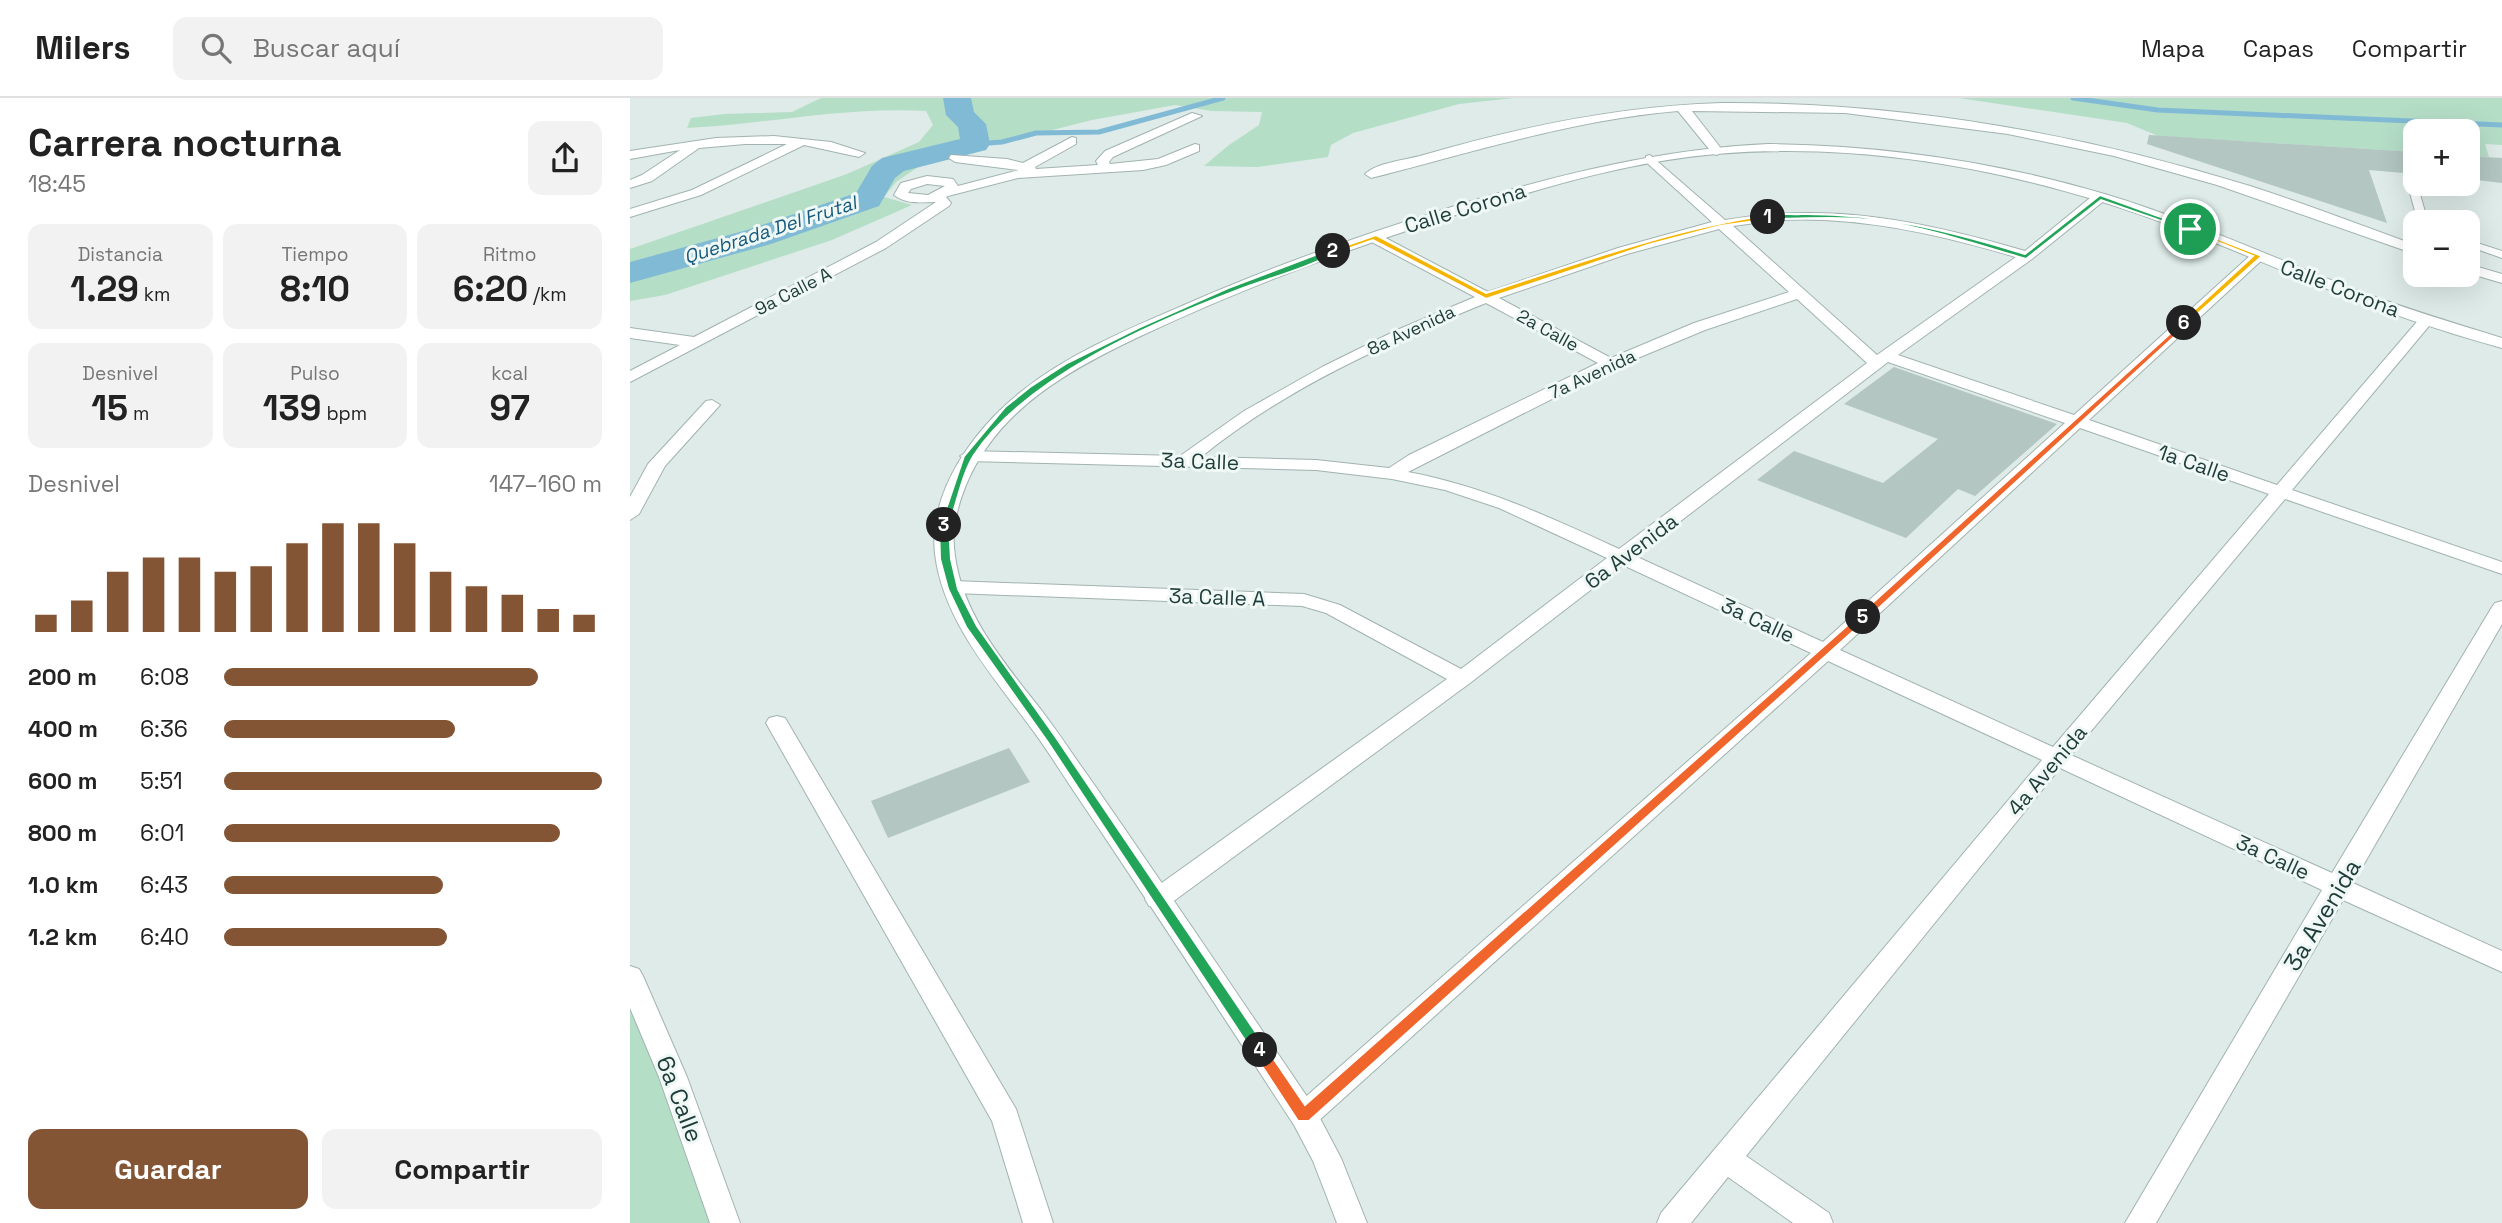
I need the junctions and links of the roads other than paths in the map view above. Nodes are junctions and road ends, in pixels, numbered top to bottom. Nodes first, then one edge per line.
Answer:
1 (1684, 108) junction
2 (1196, 116) dead end
3 (803, 141) junction
4 (1072, 141) dead end
5 (697, 144) junction
6 (1195, 148) dead end
7 (1717, 151) junction
8 (859, 153) dead end
9 (630, 156) edge
10 (955, 158) dead end
11 (1650, 159) junction
12 (1153, 164) junction
13 (1106, 168) junction
14 (1030, 170) junction
15 (1371, 174) dead end
16 (1124, 178) dead end
17 (630, 184) edge
18 (2100, 197) junction
19 (630, 213) edge
20 (1720, 224) junction
21 (1373, 237) junction
22 (2403, 246) edge
23 (2480, 247) edge
24 (2502, 255) edge
25 (2026, 256) junction
26 (2258, 256) junction
27 (2480, 272) edge
28 (2502, 279) edge
29 (1799, 294) junction
30 (1486, 296) junction
31 (2426, 320) junction
32 (630, 333) edge
33 (694, 342) junction
34 (2502, 343) edge
35 (1882, 360) junction
36 (1611, 365) junction
37 (630, 376) edge
38 (712, 405) dead end
39 (2076, 422) junction
40 (969, 456) junction
41 (1185, 460) junction
42 (1392, 474) junction
43 (2280, 492) junction
44 (630, 514) edge
45 (1622, 558) junction
46 (2502, 568) edge
47 (953, 587) junction
48 (2502, 607) edge
49 (1826, 651) junction
50 (1462, 678) junction
51 (777, 723) dead end
52 (2057, 757) junction
53 (2339, 887) junction
54 (1158, 899) junction
55 (2502, 962) edge
56 (630, 976) edge
57 (1304, 1116) junction
58 (1727, 1159) junction
59 (725, 1223) edge
60 (1038, 1223) edge
61 (1352, 1223) edge
62 (1672, 1223) edge
63 (1818, 1223) edge
64 (2140, 1223) edge

1 - 7 street
1 - 15 street
1 - 22 street
2 - 13 street
3 - 5 street
3 - 8 street
3 - 19 street
4 - 14 street
5 - 9 street
5 - 17 street
6 - 12 street
7 - 11 street, Calle Corona
7 - 18 street, Calle Corona
10 - 14 street
11 - 20 street, 1a Calle
11 - 21 street, Calle Corona
12 - 13 street
12 - 16 street
13 - 14 street
14 - 33 street, 9a Calle A
18 - 25 street, 6a Avenida
18 - 26 street, Calle Corona
20 - 25 street, 8a Avenida
20 - 29 street, 1a Calle
20 - 30 street, 8a Avenida
21 - 30 street, 2a Calle
21 - 40 street, Calle Corona
23 - 24 lane
25 - 35 street, 6a Avenida
26 - 31 street, Calle Corona
26 - 39 street
27 - 28 street
29 - 35 street, 1a Calle
29 - 36 street, 7a Avenida
30 - 36 street, 2a Calle
30 - 41 street, 8a Avenida
31 - 34 street, Calle Corona
31 - 43 street, 4a Avenida
32 - 33 street
33 - 37 street, 9a Calle A
35 - 39 street, 1a Calle
35 - 45 street, 6a Avenida
36 - 42 street, 7a Avenida
38 - 44 street
39 - 43 street, 1a Calle
39 - 49 street
40 - 41 street, 3a Calle
40 - 47 street, Calle Corona
41 - 42 street, 3a Calle
42 - 45 street, 3a Calle
43 - 46 street, 1a Calle
43 - 52 street, 4a Avenida
45 - 49 street, 3a Calle
45 - 50 street, 6a Avenida
47 - 50 street, 3a Calle A
47 - 54 street, Calle Corona
48 - 53 street, 3a Avenida
49 - 52 street, 3a Calle
49 - 57 street
50 - 54 street, 6a Avenida
51 - 60 street
52 - 53 street, 3a Calle
52 - 58 street, 4a Avenida
53 - 55 street, 3a Calle
53 - 64 street, 3a Avenida
54 - 57 street, Calle Corona
56 - 59 street, 6a Calle
57 - 61 street, Calle Corona
58 - 62 street, 4a Avenida
58 - 63 street

